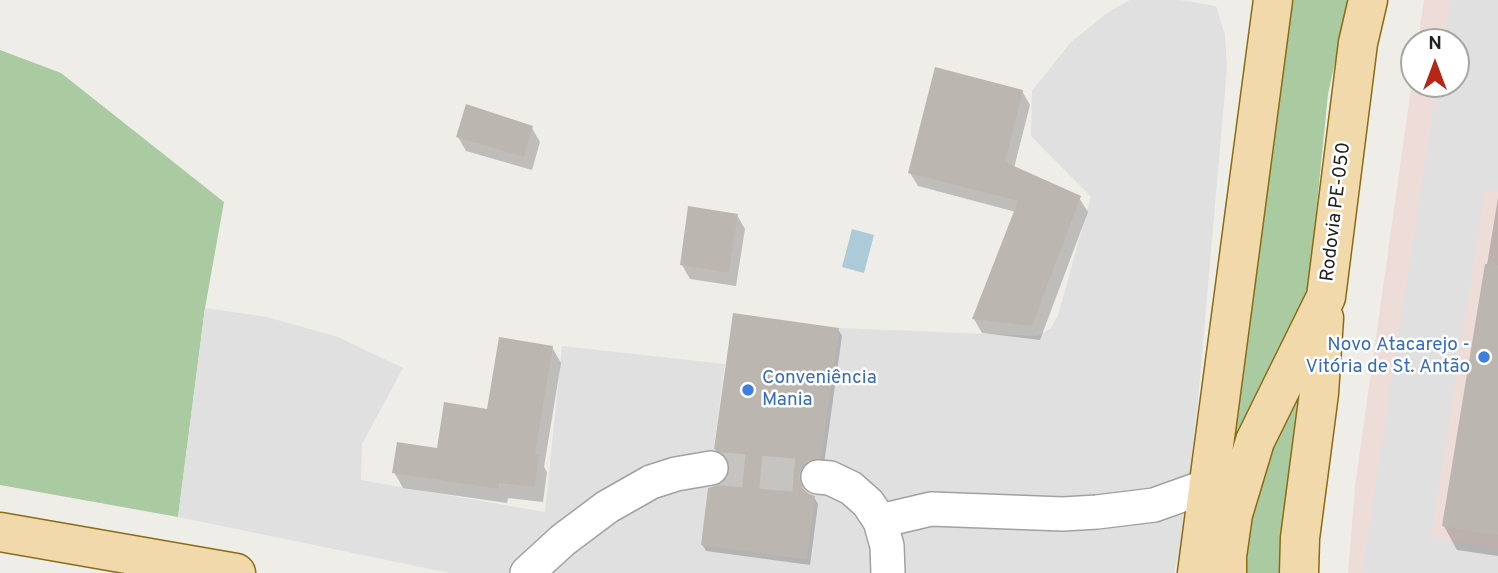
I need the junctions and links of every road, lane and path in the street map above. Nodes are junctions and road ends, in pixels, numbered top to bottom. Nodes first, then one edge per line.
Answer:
1 (1273, 0) edge
2 (1368, 0) edge
3 (1326, 297) junction
4 (711, 468) tunnel mouth
5 (818, 477) tunnel mouth
6 (1210, 485) junction
7 (880, 521) junction
8 (0, 532) edge
9 (1208, 566) edge
10 (236, 573) edge
11 (527, 573) edge
12 (888, 573) edge
13 (1299, 573) edge

1 - 6 main road, Rodovia PE-050
2 - 3 main road, Rodovia PE-050
3 - 9 main road, Rodovia PE-050
3 - 13 main road
4 - 11 lane
5 - 7 lane
6 - 7 lane
6 - 9 main road, Rodovia PE-050
7 - 12 lane
8 - 10 main road

